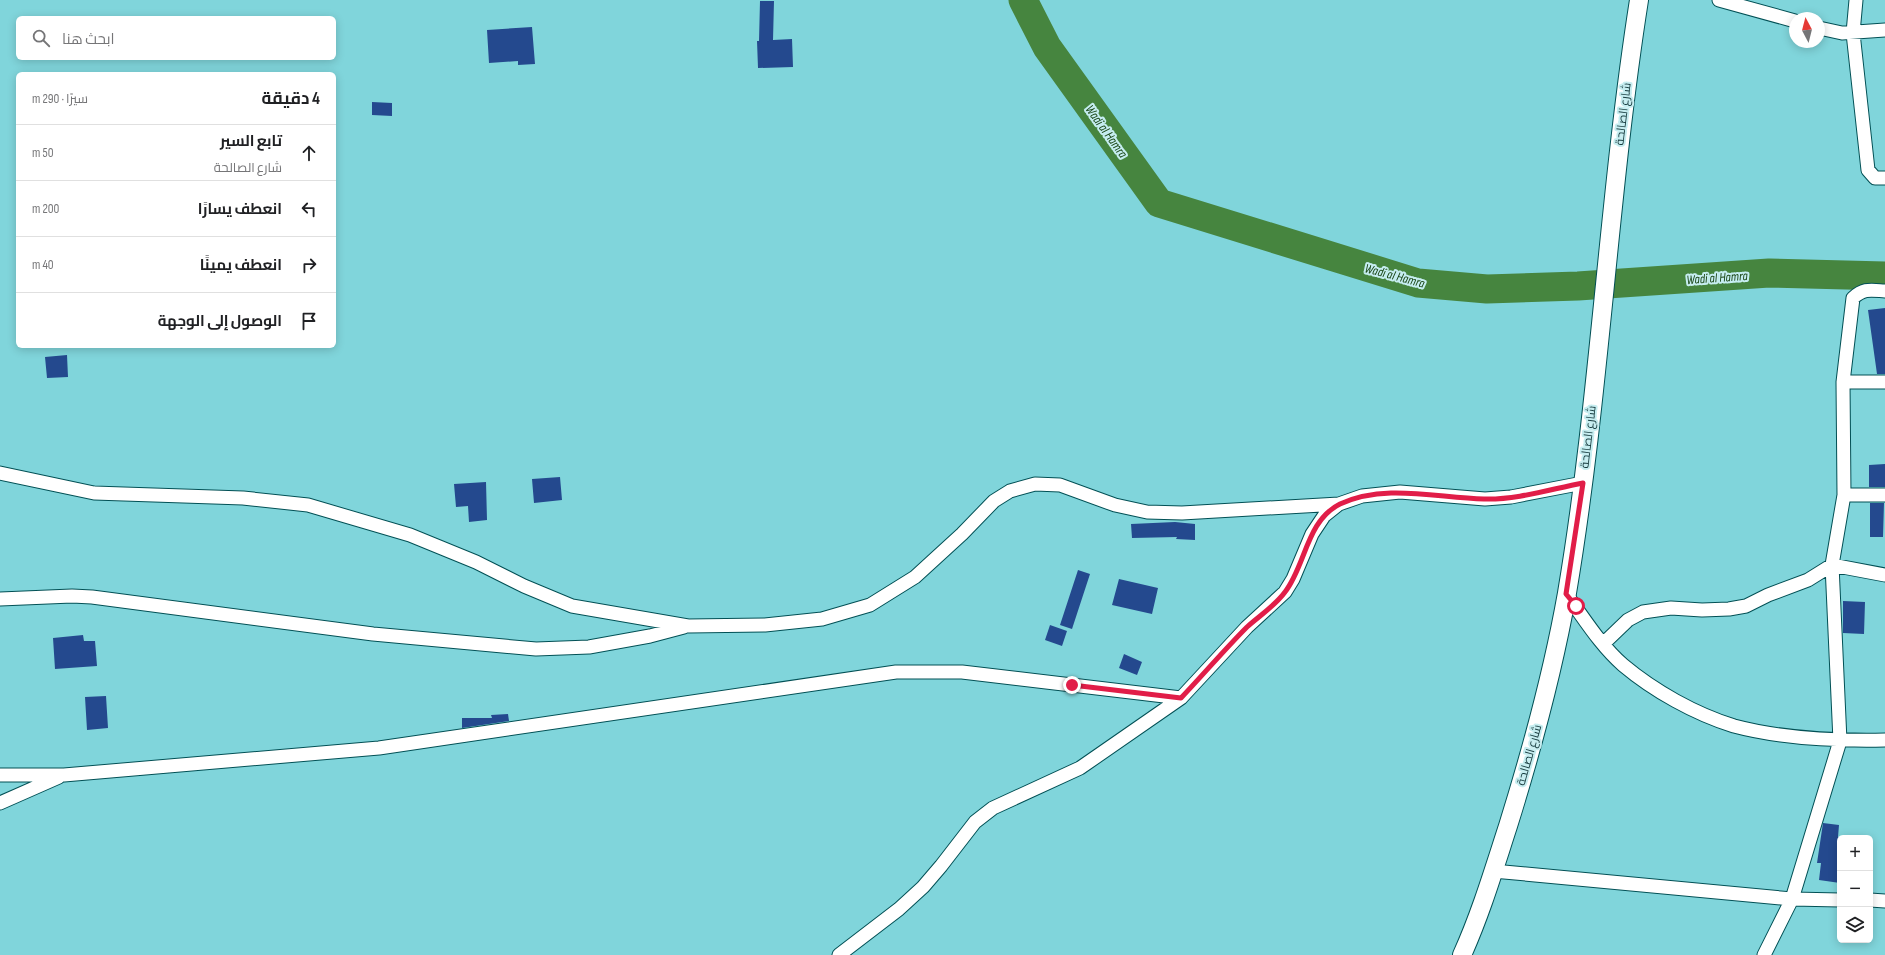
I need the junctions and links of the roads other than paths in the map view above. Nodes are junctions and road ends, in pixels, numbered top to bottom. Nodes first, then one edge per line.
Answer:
1 (1638, 0) edge
2 (1719, 0) edge
3 (1856, 0) edge
4 (1789, 19) edge
5 (1825, 29) edge
6 (1885, 30) edge
7 (1854, 34) junction
8 (1885, 178) edge
9 (1885, 291) edge
10 (1843, 382) junction
11 (1885, 382) edge
12 (0, 473) edge
13 (1583, 483) junction
14 (1885, 495) edge
15 (1844, 496) junction
16 (1339, 504) junction
17 (1832, 565) junction
18 (1885, 575) edge
19 (1566, 594) junction
20 (0, 599) edge
21 (688, 626) junction
22 (1603, 644) junction
23 (1181, 698) junction
24 (1840, 740) junction
25 (1885, 740) edge
26 (0, 775) edge
27 (64, 775) junction
28 (0, 803) edge
29 (1493, 871) junction
30 (1792, 899) junction
31 (1837, 900) edge
32 (1873, 900) edge
33 (1885, 901) edge
34 (839, 955) edge
35 (1462, 955) edge
36 (1764, 955) edge

1 - 13 main road, شارع الصالحة
2 - 4 street
3 - 7 street
5 - 7 street
6 - 7 street
7 - 8 street
9 - 10 street
10 - 11 street
10 - 15 street
12 - 21 street
13 - 16 street
13 - 19 main road, شارع الصالحة
14 - 15 street
15 - 17 street
16 - 21 street
16 - 23 street
17 - 18 street
17 - 22 street
17 - 24 street
19 - 22 street
19 - 29 main road, شارع الصالحة
20 - 21 street
22 - 24 street
23 - 27 street
23 - 34 street
24 - 25 street
24 - 30 street
26 - 27 street
27 - 28 street
29 - 30 street
29 - 35 main road, شارع الصالحة
30 - 31 street
30 - 36 street
32 - 33 street

